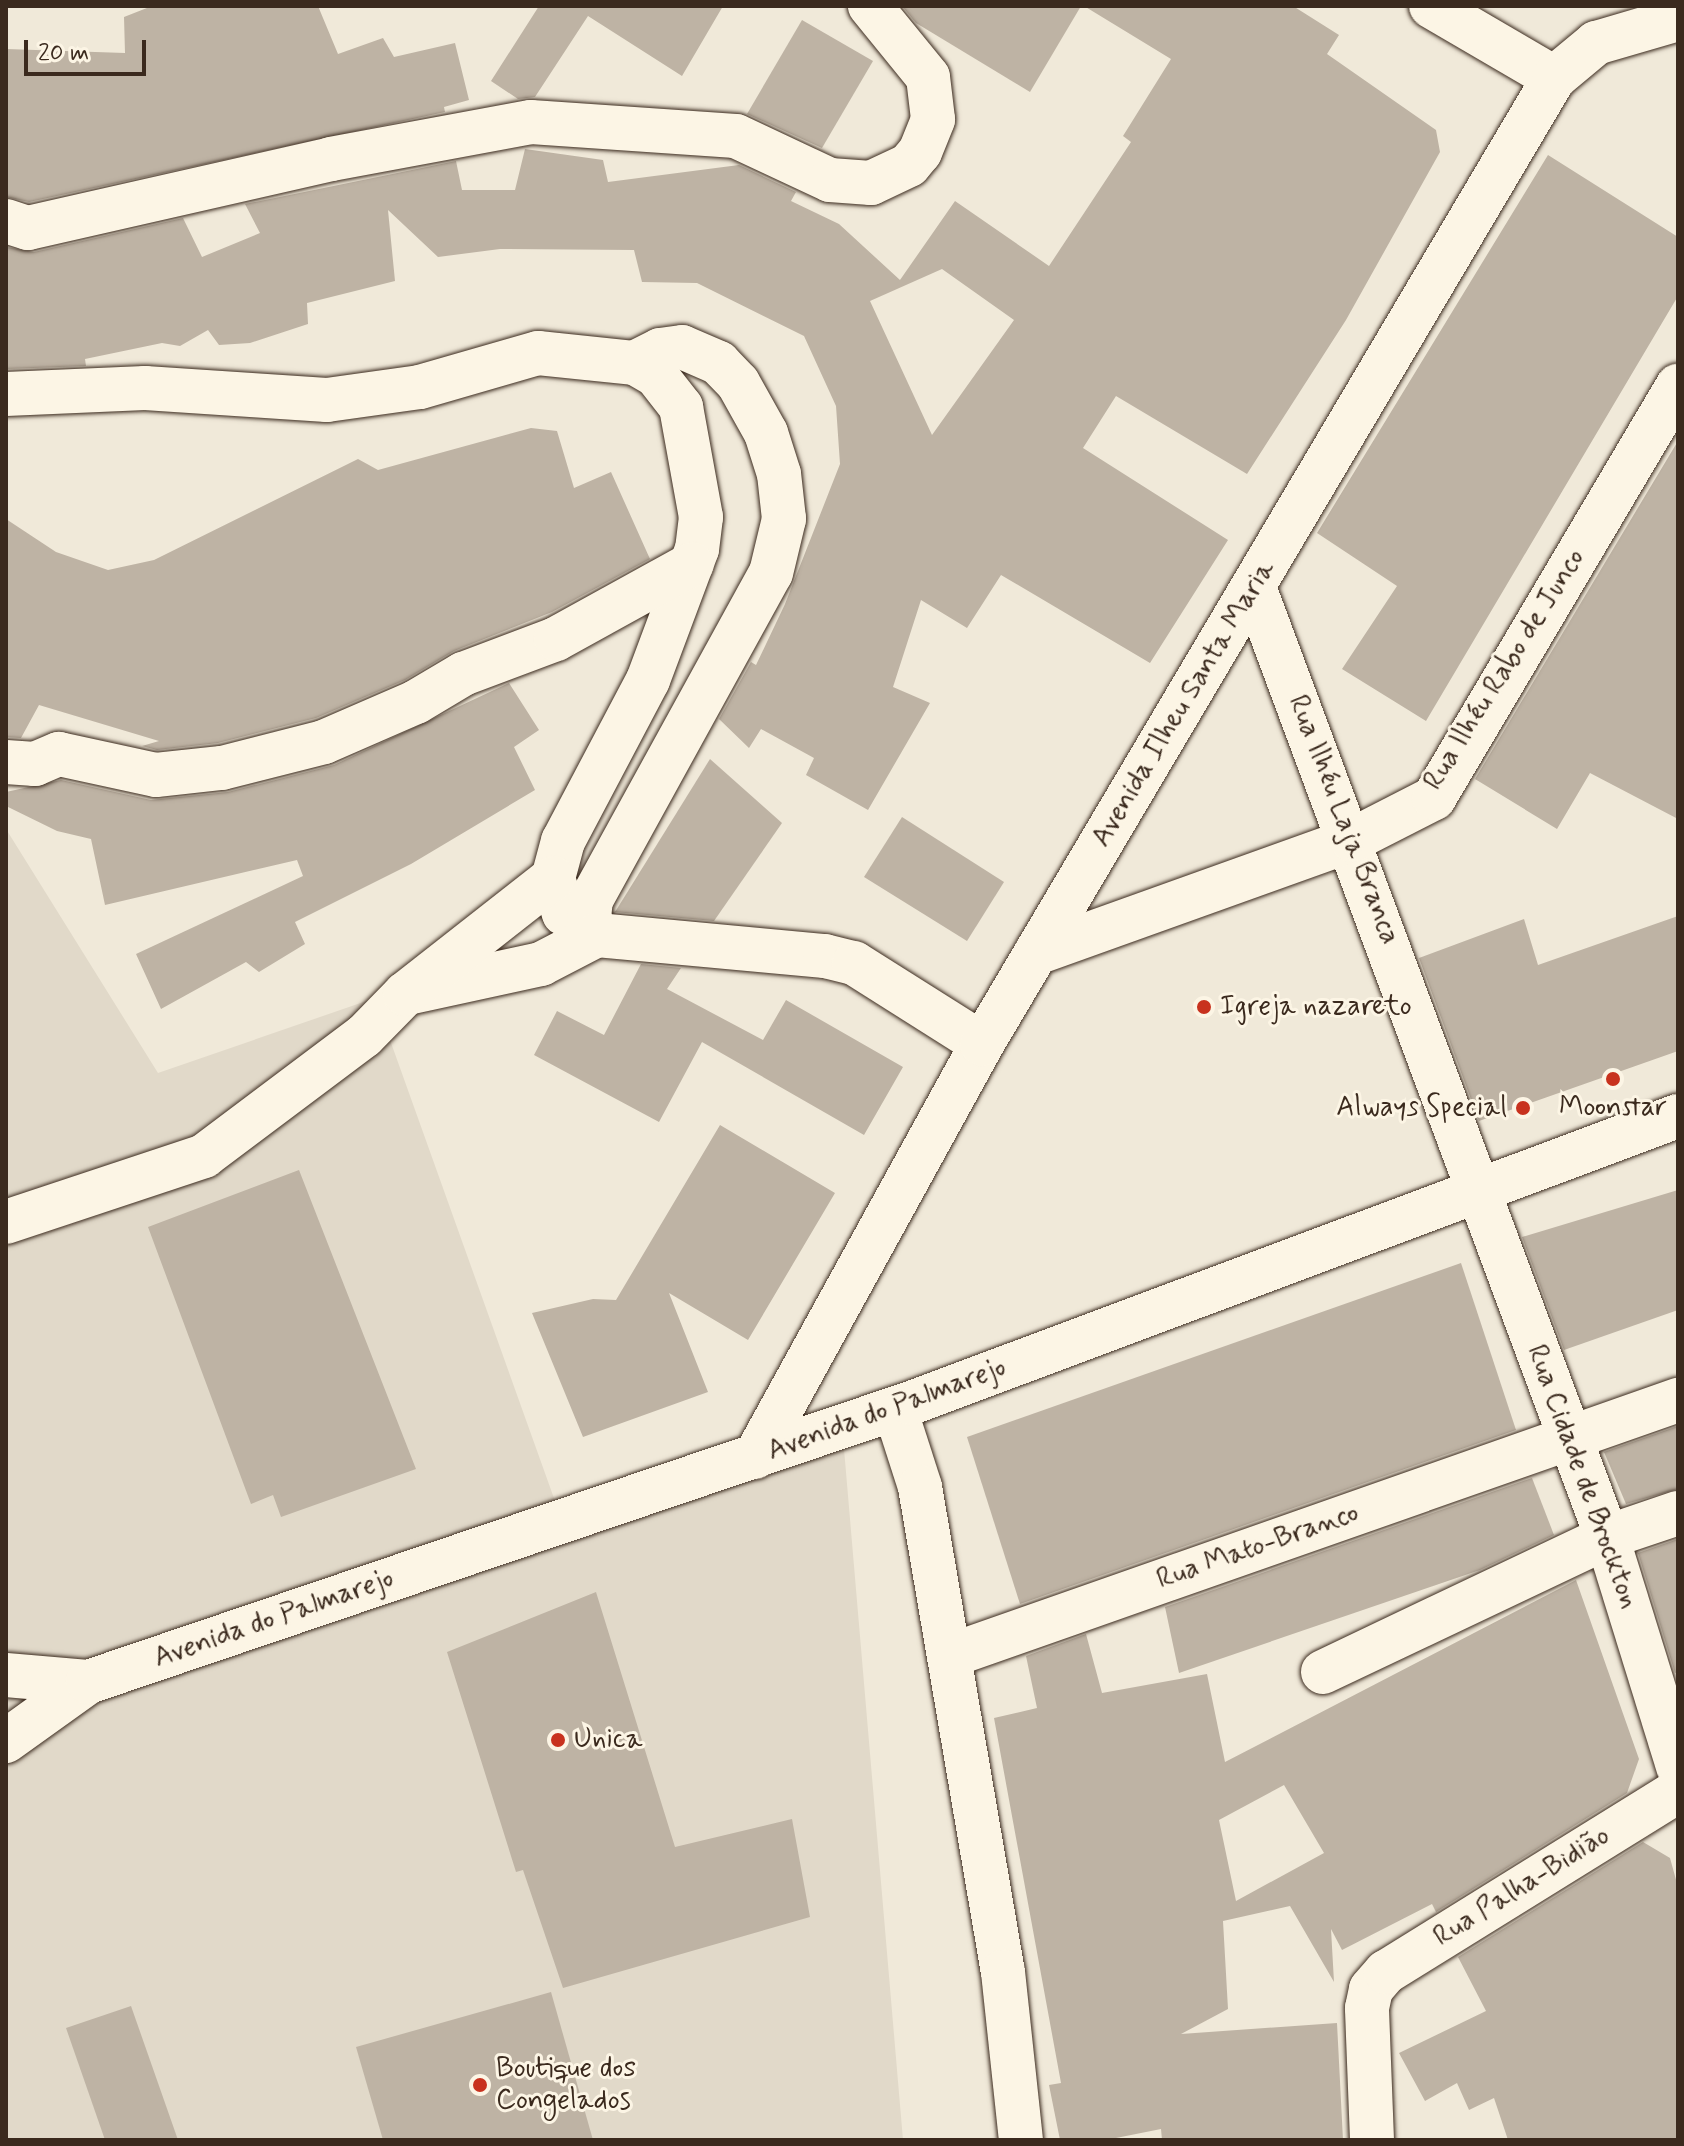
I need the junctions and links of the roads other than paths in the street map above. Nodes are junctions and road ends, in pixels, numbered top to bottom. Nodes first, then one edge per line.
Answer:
1 (870, 6) edge
2 (1431, 6) edge
3 (1468, 19) edge
4 (1678, 19) edge
5 (1554, 78) junction
6 (6, 221) edge
7 (635, 363) junction
8 (1678, 386) edge
9 (6, 394) edge
10 (692, 564) junction
11 (1254, 587) junction
12 (6, 762) edge
13 (1352, 840) junction
14 (553, 878) junction
15 (597, 935) junction
16 (1036, 953) junction
17 (405, 994) junction
18 (982, 1044) junction
19 (1678, 1116) edge
20 (1480, 1189) junction
21 (6, 1222) edge
22 (1678, 1400) edge
23 (895, 1409) junction
24 (1568, 1439) junction
25 (755, 1457) junction
26 (1678, 1513) edge
27 (1607, 1537) junction
28 (949, 1656) junction
29 (1662, 1659) edge
30 (1323, 1672) dead end
31 (6, 1675) edge
32 (88, 1682) junction
33 (6, 1741) edge
34 (1678, 1767) edge
35 (1678, 1791) edge
36 (1021, 2140) edge
37 (1372, 2140) edge

1 - 6 street
2 - 3 street
3 - 5 street
4 - 5 street, Avenida Ilheu Santa Maria
5 - 11 street, Avenida Ilheu Santa Maria
7 - 9 street
7 - 10 street
7 - 15 street
8 - 13 street, Rua Ilhéu Rabo de Junco
10 - 12 street
10 - 14 street
11 - 13 street, Rua Ilhéu Laja Branca
11 - 16 street, Avenida Ilheu Santa Maria
13 - 16 street, Rua Ilhéu Rabo de Junco
13 - 20 street, Rua Ilhéu Laja Branca
14 - 15 street
14 - 17 street
15 - 17 street
15 - 18 street
16 - 18 street, Avenida Ilheu Santa Maria
17 - 21 street
18 - 25 street, Avenida Ilheu Santa Maria
19 - 20 street, Avenida do Palmarejo
20 - 23 street, Avenida do Palmarejo
20 - 24 street, Rua Cidade de Brockton
22 - 24 street, Rua Mato-Branco
23 - 25 street, Avenida do Palmarejo
23 - 28 street
24 - 27 street, Rua Cidade de Brockton
24 - 28 street, Rua Mato-Branco
25 - 32 street, Avenida do Palmarejo
26 - 27 street
27 - 29 street, Rua Cidade de Brockton
27 - 30 street
28 - 36 street
29 - 34 street, Rua Cidade de Brockton
31 - 32 street, Avenida do Palmarejo
32 - 33 street, Avenida do Palmarejo
35 - 37 street, Rua Palha-Bidião

